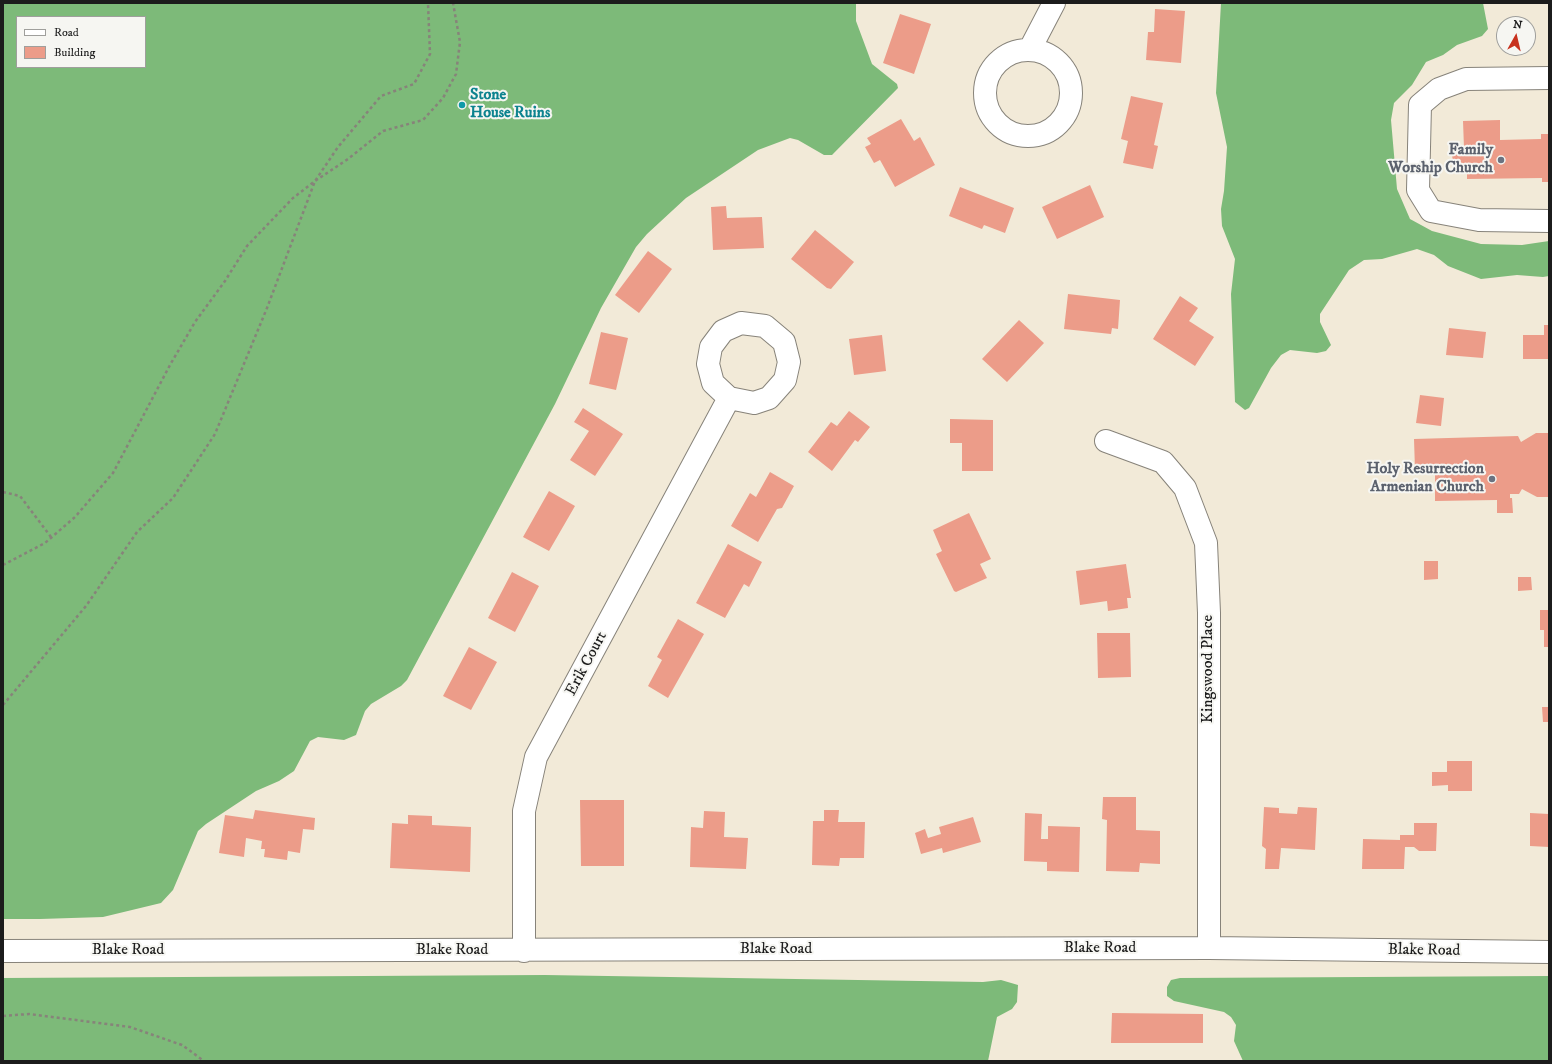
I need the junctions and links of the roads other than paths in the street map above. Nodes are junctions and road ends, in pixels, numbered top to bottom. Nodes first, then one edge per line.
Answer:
1 (1054, 3) edge
2 (1030, 49) dead end
3 (1549, 78) edge
4 (1549, 221) edge
5 (729, 398) dead end
6 (1106, 441) dead end
7 (1210, 948) junction
8 (3, 950) edge
9 (524, 951) junction
10 (1549, 952) edge

1 - 2 street
3 - 4 street
5 - 9 street, Erik Court
6 - 7 street, Kingswood Place
7 - 9 street, Blake Road
7 - 10 street, Blake Road
8 - 9 street, Blake Road

